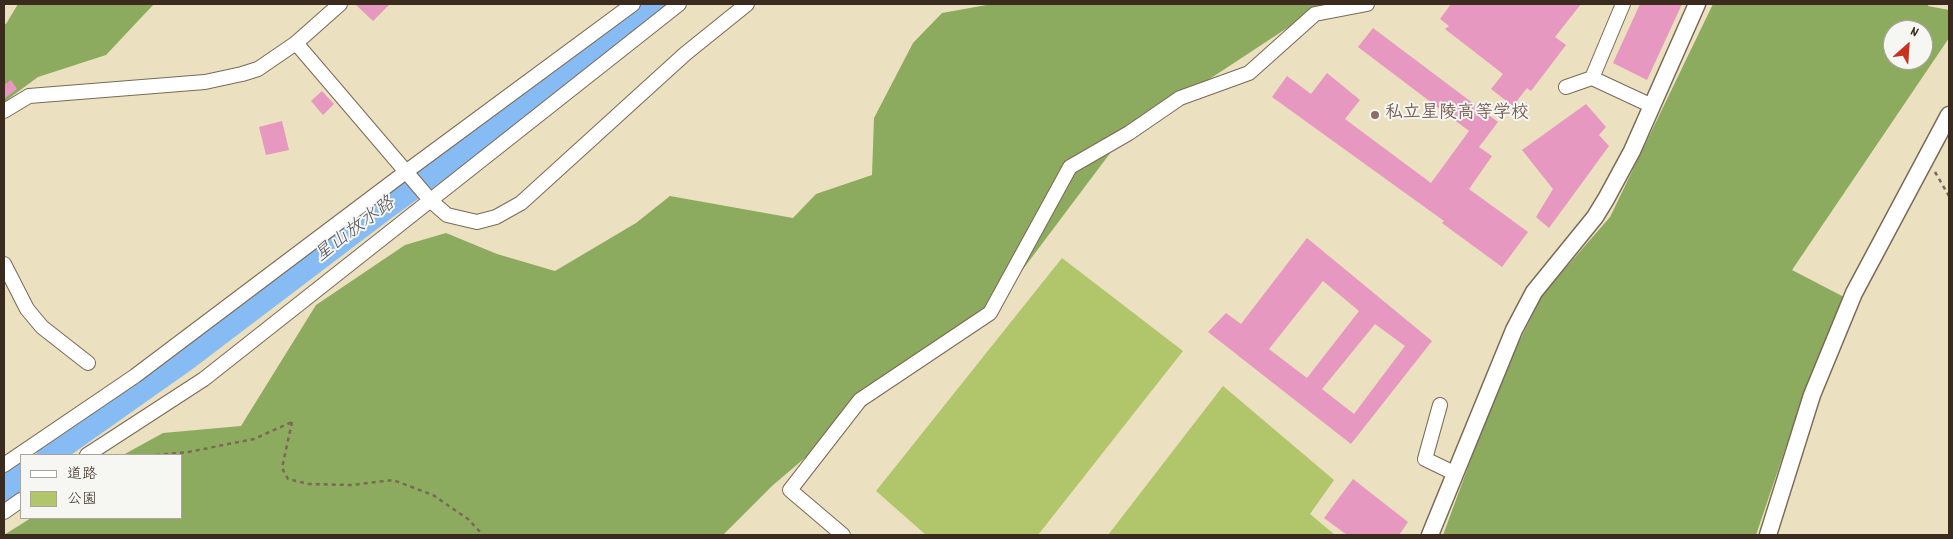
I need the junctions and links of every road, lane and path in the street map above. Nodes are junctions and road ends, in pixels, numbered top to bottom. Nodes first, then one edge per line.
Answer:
1 (340, 4) edge
2 (634, 4) edge
3 (679, 4) edge
4 (747, 4) edge
5 (1368, 4) edge
6 (1623, 4) edge
7 (1697, 4) edge
8 (296, 43) junction
9 (1592, 78) junction
10 (1566, 87) dead end
11 (1650, 105) junction
12 (4, 110) edge
13 (1949, 115) edge
14 (1926, 156) junction
15 (407, 171) junction
16 (1949, 196) edge
17 (430, 201) junction
18 (4, 264) edge
19 (88, 363) dead end
20 (1440, 405) dead end
21 (20, 454) edge
22 (20, 454) edge
23 (89, 454) edge
24 (167, 454) edge
25 (4, 465) edge
26 (1454, 473) junction
27 (20, 501) edge
28 (4, 512) edge
29 (484, 535) edge
30 (843, 535) edge
31 (1430, 535) edge
32 (1768, 535) edge

1 - 8 street
2 - 15 street
3 - 17 street
4 - 17 street
5 - 30 street
6 - 9 street
7 - 11 street
8 - 12 street
8 - 15 street
9 - 10 street
9 - 11 street
11 - 26 street
13 - 14 street
14 - 16 path
14 - 32 street
15 - 17 street
15 - 21 street
17 - 23 street
18 - 19 street
20 - 26 street
22 - 25 street
24 - 29 path
26 - 31 street
27 - 28 street

